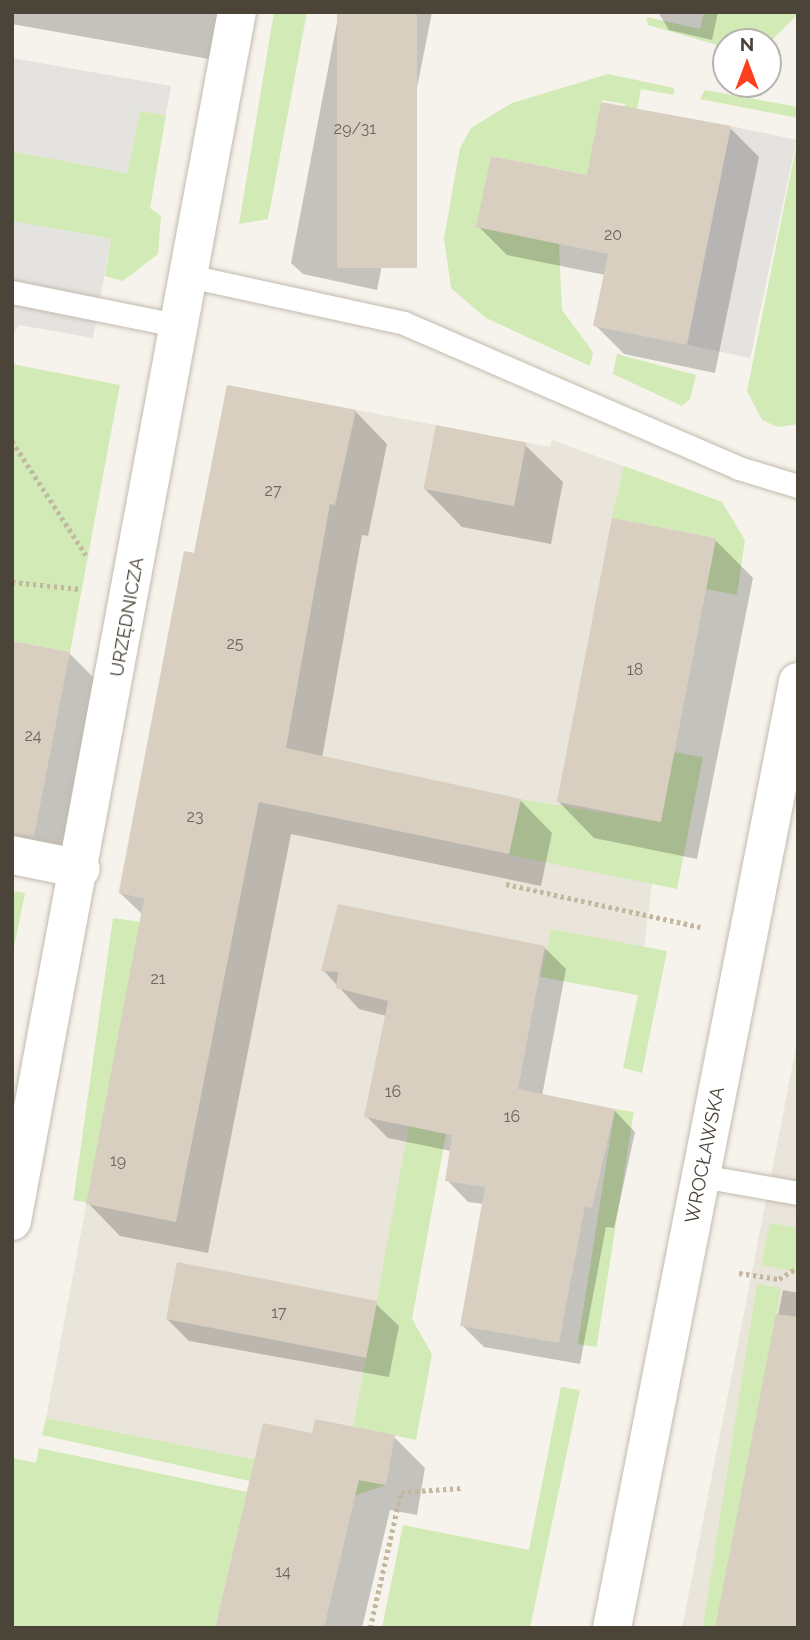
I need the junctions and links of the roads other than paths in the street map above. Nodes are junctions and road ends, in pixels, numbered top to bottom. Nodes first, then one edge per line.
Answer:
1 (237, 12) edge
2 (189, 276) junction
3 (12, 292) edge
4 (180, 326) junction
5 (798, 486) edge
6 (798, 682) edge
7 (12, 855) edge
8 (81, 869) junction
9 (701, 1176) junction
10 (798, 1193) edge
11 (12, 1221) edge
12 (612, 1628) edge

1 - 2 street, URZĘDNICZA
2 - 4 street, URZĘDNICZA
2 - 5 lane
3 - 4 lane
4 - 8 street, URZĘDNICZA
6 - 9 street, WROCŁAWSKA
7 - 8 street
8 - 11 street, URZĘDNICZA
9 - 10 lane
9 - 12 street, WROCŁAWSKA

